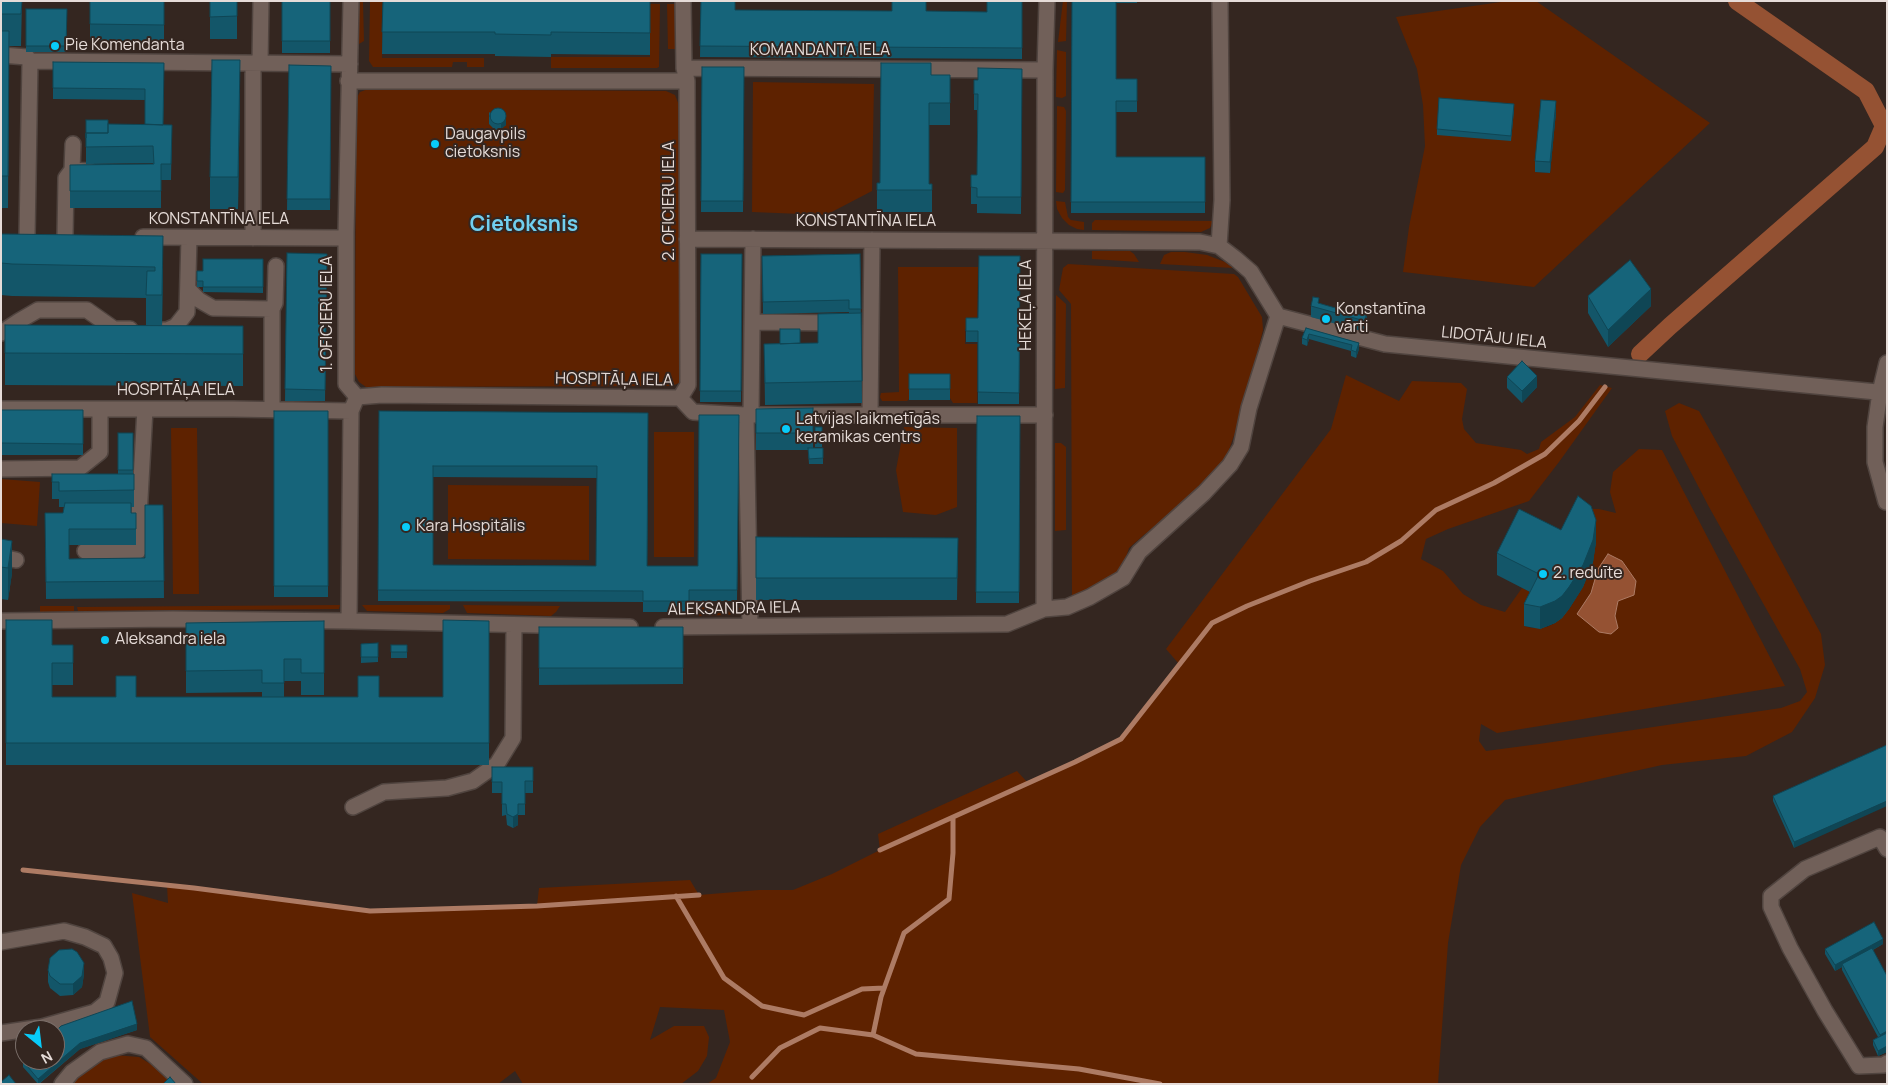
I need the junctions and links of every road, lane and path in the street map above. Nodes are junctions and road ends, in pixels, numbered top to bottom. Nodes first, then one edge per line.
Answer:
1 (260, 1) edge
2 (351, 1) edge
3 (683, 1) edge
4 (1047, 1) edge
5 (1220, 1) edge
6 (1, 55) edge
7 (30, 61) junction
8 (257, 63) junction
9 (350, 64) junction
10 (1045, 70) junction
11 (685, 74) junction
12 (348, 81) junction
13 (73, 144) dead end
14 (72, 170) junction
15 (108, 171) edge
16 (11, 236) edge
17 (26, 237) junction
18 (65, 237) junction
19 (81, 237) edge
20 (125, 237) edge
21 (188, 238) junction
22 (253, 238) junction
23 (346, 238) junction
24 (687, 239) junction
25 (753, 239) junction
26 (872, 240) junction
27 (1044, 240) junction
28 (1218, 246) junction
29 (276, 266) dead end
30 (188, 289) junction
31 (272, 309) junction
32 (1278, 316) junction
33 (752, 322) junction
34 (872, 323) junction
35 (1, 333) edge
36 (1887, 363) edge
37 (1883, 392) edge
38 (357, 397) junction
39 (680, 398) junction
40 (1, 409) edge
41 (100, 409) junction
42 (145, 409) junction
43 (272, 409) junction
44 (351, 411) junction
45 (749, 415) junction
46 (870, 415) junction
47 (1045, 415) junction
48 (1, 469) edge
49 (1886, 502) edge
50 (85, 551) dead end
51 (1044, 608) junction
52 (349, 621) junction
53 (1, 622) edge
54 (514, 625) junction
55 (750, 625) junction
56 (352, 807) dead end
57 (1887, 849) edge
58 (1, 942) edge
59 (1, 1032) edge
60 (1887, 1063) edge
61 (62, 1084) edge
62 (185, 1084) edge

1 - 8 street
2 - 9 street, 1. OFICIERU IELA
3 - 11 street, 2. OFICIERU IELA
4 - 10 street, HEKEĻA IELA
5 - 28 street
6 - 7 street
7 - 8 street
7 - 17 street
8 - 9 street
8 - 22 street
9 - 12 street, 1. OFICIERU IELA
10 - 11 street, KOMANDANTA IELA
10 - 27 street, HEKEĻA IELA
11 - 12 street, KOMANDANTA IELA
11 - 24 street, 2. OFICIERU IELA
12 - 23 street, 1. OFICIERU IELA
13 - 14 street
14 - 15 street
14 - 18 street
16 - 17 street
17 - 18 street
18 - 19 street
20 - 21 street, KONSTANTĪNA IELA
21 - 22 street, KONSTANTĪNA IELA
21 - 30 street
22 - 23 street, KONSTANTĪNA IELA
23 - 38 street, 1. OFICIERU IELA
24 - 25 street, KONSTANTĪNA IELA
24 - 39 street, 2. OFICIERU IELA
25 - 26 street, KONSTANTĪNA IELA
25 - 33 street
26 - 27 street, KONSTANTĪNA IELA
26 - 34 street
27 - 28 street
27 - 47 street, HEKEĻA IELA
28 - 32 street
29 - 31 street
30 - 31 street
30 - 35 street
31 - 43 street
32 - 37 street, LIDOTĀJU IELA
32 - 51 street, ALEKSANDRA IELA
33 - 34 street
33 - 45 street
34 - 46 street
36 - 37 street
37 - 49 street
38 - 39 street, HOSPITĀĻA IELA
38 - 44 street
39 - 45 street, HOSPITĀĻA IELA
40 - 41 street, HOSPITĀĻA IELA
41 - 42 street, HOSPITĀĻA IELA
41 - 48 street
42 - 43 street, HOSPITĀĻA IELA
42 - 50 street
43 - 44 street, HOSPITĀĻA IELA
44 - 52 street
45 - 46 street, HOSPITĀĻA IELA
45 - 55 street
46 - 47 street, HOSPITĀĻA IELA
47 - 51 street, HEKEĻA IELA
51 - 55 street, ALEKSANDRA IELA
52 - 53 street, ALEKSANDRA IELA
52 - 54 street, ALEKSANDRA IELA
54 - 55 street, ALEKSANDRA IELA
54 - 56 street
57 - 60 street
58 - 59 street
61 - 62 street

